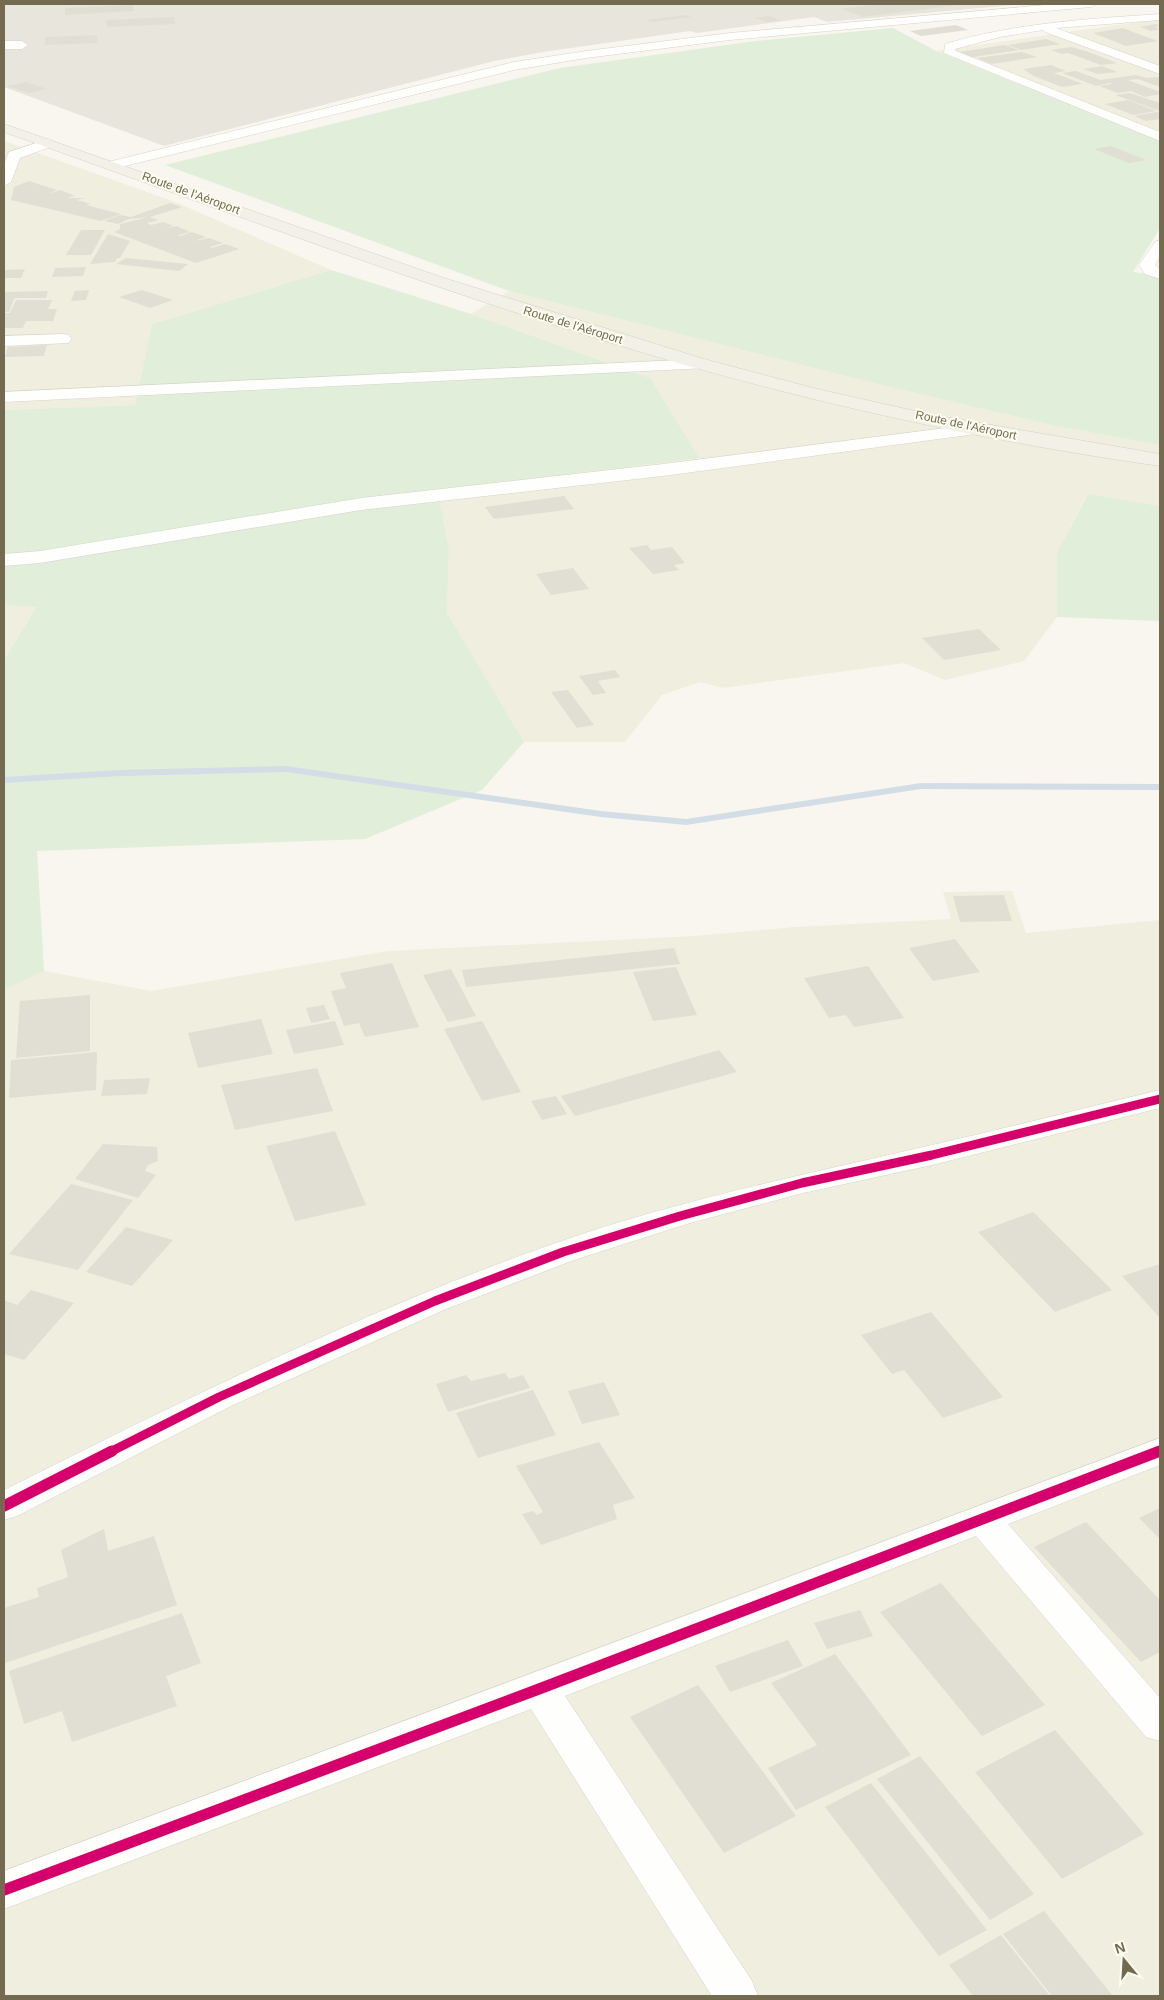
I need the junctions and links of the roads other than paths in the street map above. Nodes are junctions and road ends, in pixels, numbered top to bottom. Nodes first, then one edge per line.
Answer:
1 (1091, 4) edge
2 (1002, 12) junction
3 (1160, 17) edge
4 (1041, 27) junction
5 (4, 45) edge
6 (22, 45) dead end
7 (1160, 70) edge
8 (4, 128) edge
9 (1160, 137) edge
10 (48, 144) junction
11 (114, 165) junction
12 (4, 182) edge
13 (1160, 245) edge
14 (1160, 274) edge
15 (63, 339) dead end
16 (4, 340) edge
17 (701, 364) junction
18 (4, 397) edge
19 (977, 429) junction
20 (1160, 460) edge
21 (14, 559) edge
22 (4, 565) edge
23 (1160, 1099) edge
24 (1160, 1452) edge
25 (4, 1506) edge
26 (983, 1519) junction
27 (539, 1689) junction
28 (1160, 1725) edge
29 (4, 1890) edge
30 (736, 1996) edge

1 - 2 street
2 - 4 street
2 - 11 street
3 - 4 street
4 - 7 street
4 - 9 street
5 - 6 street
8 - 10 main road, Route de l'Aéroport
10 - 11 main road, Route de l'Aéroport
10 - 12 street
11 - 17 main road, Route de l'Aéroport
13 - 14 street
15 - 16 street
17 - 18 street
17 - 19 main road, Route de l'Aéroport
19 - 20 main road, Route de l'Aéroport
19 - 21 street
21 - 22 street
23 - 25 street
24 - 26 street
26 - 27 street
26 - 28 street
27 - 29 street
27 - 30 street

